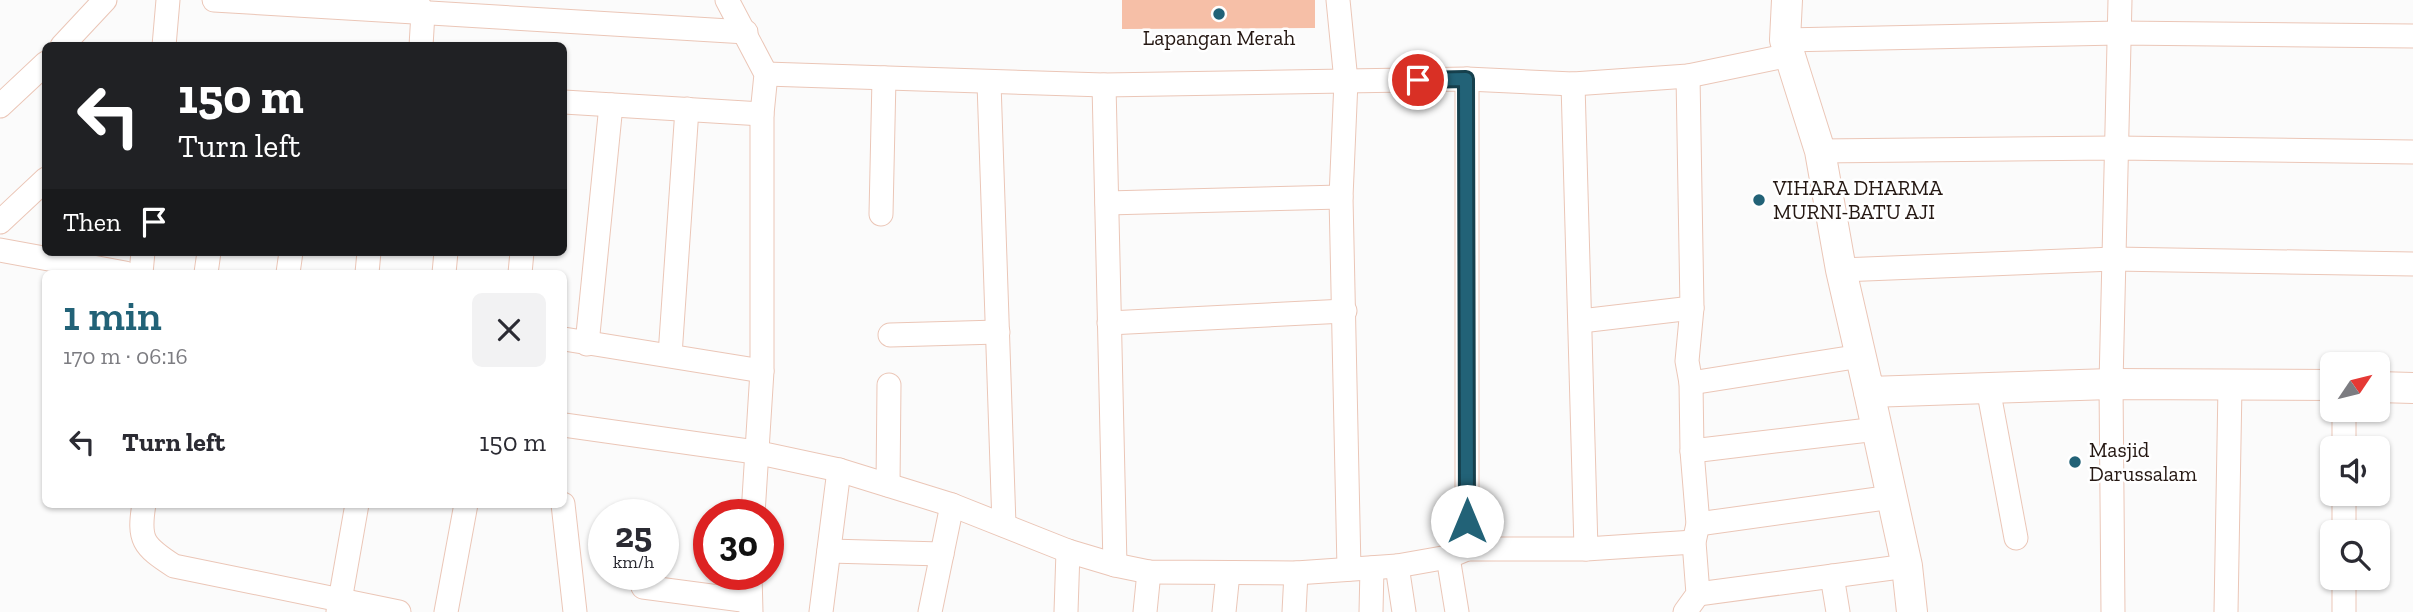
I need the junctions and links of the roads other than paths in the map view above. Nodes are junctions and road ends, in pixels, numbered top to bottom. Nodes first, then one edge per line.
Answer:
1 (106, 0) edge
2 (168, 0) edge
3 (214, 0) edge
4 (1338, 0) edge
5 (1787, 0) edge
6 (2120, 0) edge
7 (419, 6) edge
8 (471, 8) edge
9 (737, 11) edge
10 (2119, 33) junction
11 (2413, 36) edge
12 (66, 42) edge
13 (164, 42) edge
14 (421, 42) edge
15 (1787, 48) junction
16 (42, 67) edge
17 (766, 74) junction
18 (1688, 76) junction
19 (884, 78) junction
20 (1466, 79) junction
21 (1346, 81) junction
22 (989, 83) junction
23 (1573, 84) junction
24 (1104, 85) junction
25 (567, 102) edge
26 (611, 105) junction
27 (0, 106) edge
28 (687, 109) junction
29 (762, 114) junction
30 (2116, 148) junction
31 (1820, 151) junction
32 (2413, 152) edge
33 (42, 183) edge
34 (1341, 197) junction
35 (1107, 203) junction
36 (881, 215) dead end
37 (0, 222) edge
38 (0, 250) edge
39 (2114, 259) junction
40 (2413, 264) edge
41 (109, 270) edge
42 (1841, 270) junction
43 (1692, 308) junction
44 (1345, 311) junction
45 (1581, 321) junction
46 (1109, 323) junction
47 (998, 332) junction
48 (890, 335) dead end
49 (567, 340) edge
50 (587, 344) junction
51 (670, 355) junction
52 (1861, 356) junction
53 (762, 371) junction
54 (1691, 383) junction
55 (2111, 384) junction
56 (889, 385) dead end
57 (2320, 385) edge
58 (2230, 386) junction
59 (2390, 387) edge
60 (1988, 388) junction
61 (2413, 388) edge
62 (1869, 392) junction
63 (567, 425) edge
64 (1877, 429) junction
65 (1692, 451) junction
66 (755, 452) junction
67 (839, 470) junction
68 (888, 485) junction
69 (1892, 497) junction
70 (753, 499) edge
71 (952, 505) junction
72 (143, 508) edge
73 (355, 508) edge
74 (465, 508) edge
75 (563, 508) edge
76 (1004, 525) junction
77 (1696, 533) junction
78 (2016, 538) dead end
79 (1586, 549) junction
80 (829, 551) junction
81 (1068, 551) junction
82 (1458, 553) junction
83 (942, 554) junction
84 (1115, 565) junction
85 (1396, 566) junction
86 (1907, 566) junction
87 (1360, 568) junction
88 (1149, 572) junction
89 (1228, 573) junction
90 (1296, 573) junction
91 (1832, 576) junction
92 (660, 590) edge
93 (2344, 590) edge
94 (1692, 603) edge
95 (339, 606) edge
96 (750, 606) edge
97 (399, 612) edge
98 (446, 612) edge
99 (575, 612) edge
100 (821, 612) edge
101 (930, 612) edge
102 (1066, 612) edge
103 (1145, 612) edge
104 (1224, 612) edge
105 (1294, 612) edge
106 (1371, 612) edge
107 (1404, 612) edge
108 (1457, 612) edge
109 (1838, 612) edge
110 (1912, 612) edge
111 (2113, 612) edge
112 (2226, 612) edge
113 (2344, 612) edge

1 - 12 street
2 - 13 street
3 - 7 street
4 - 21 street
5 - 15 street
6 - 10 street
7 - 8 street
7 - 14 street
8 - 9 street
9 - 17 street
10 - 11 street
10 - 15 street
10 - 30 street
15 - 18 street
15 - 31 street
16 - 27 street
17 - 19 street
17 - 29 street
18 - 23 street
18 - 43 street
19 - 22 street
19 - 36 street
20 - 21 street
20 - 23 street
20 - 82 street
21 - 24 street
21 - 34 street
22 - 24 street
22 - 47 street
23 - 45 street
24 - 35 street
25 - 26 street
26 - 28 street
26 - 50 street
28 - 29 street
28 - 51 street
29 - 53 street
30 - 31 street
30 - 32 street
30 - 39 street
31 - 42 street
33 - 37 street
34 - 35 street
34 - 44 street
35 - 46 street
38 - 41 street
39 - 40 street
39 - 42 street
39 - 55 street
42 - 52 street
43 - 45 street
43 - 54 street
44 - 46 street
44 - 87 street
45 - 79 street
46 - 84 street
47 - 48 street
47 - 76 street
49 - 50 street
50 - 51 street
51 - 53 street
52 - 54 street
52 - 62 street
53 - 66 street
54 - 65 street
55 - 58 street
55 - 60 street
55 - 111 street
56 - 68 street
57 - 58 street
58 - 112 street
59 - 61 street
60 - 62 street
60 - 78 street
62 - 64 street
63 - 66 street
64 - 65 street
64 - 69 street
65 - 77 street
66 - 67 street
66 - 70 street
67 - 68 street
67 - 80 street
68 - 71 street
69 - 77 street
69 - 86 street
71 - 76 street
71 - 83 street
72 - 95 street
73 - 95 street
74 - 98 street
75 - 99 street
76 - 81 street
77 - 79 street
77 - 94 street
79 - 82 street
80 - 83 street
80 - 100 street
81 - 84 street
81 - 102 street
82 - 85 street
82 - 108 street
83 - 101 street
84 - 88 street
85 - 87 street
85 - 107 street
86 - 91 street
86 - 110 street
87 - 90 street
87 - 106 street
88 - 89 street
88 - 103 street
89 - 90 street
89 - 104 street
90 - 105 street
91 - 94 street
91 - 109 street
92 - 96 street
93 - 113 street
95 - 97 street

